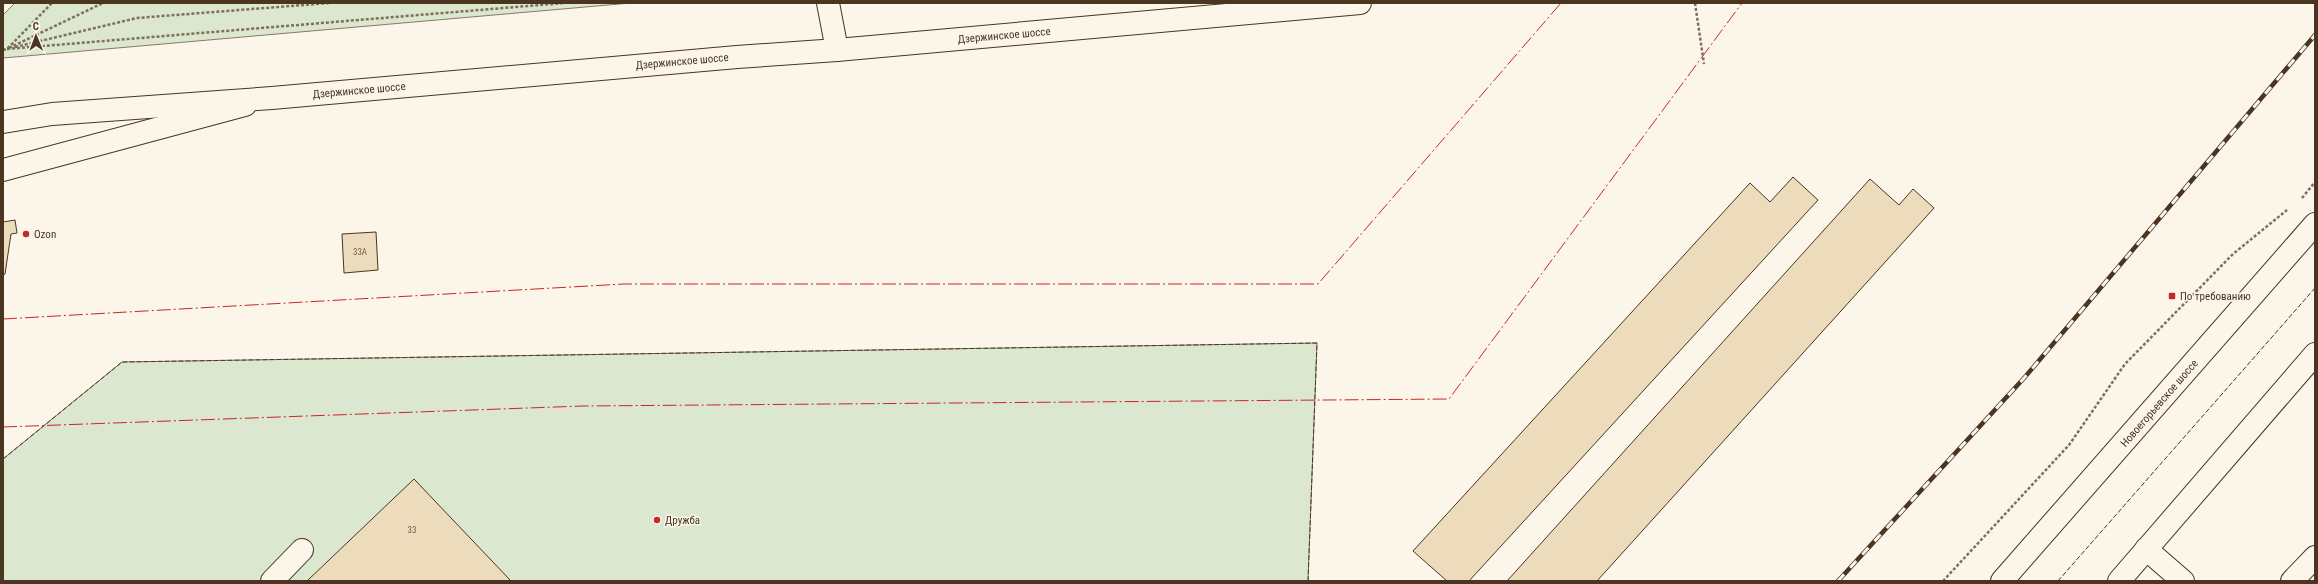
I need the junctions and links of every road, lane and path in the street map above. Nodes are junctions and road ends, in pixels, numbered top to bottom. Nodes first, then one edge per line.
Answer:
1 (52, 3) edge
2 (103, 3) edge
3 (329, 3) edge
4 (564, 3) edge
5 (828, 3) edge
6 (1360, 3) edge
7 (1695, 3) edge
8 (7, 49) junction
9 (3, 50) edge
10 (838, 50) junction
11 (1704, 64) dead end
12 (272, 98) junction
13 (3, 122) edge
14 (3, 170) edge
15 (2315, 182) edge
16 (2300, 199) dead end
17 (2288, 209) dead end
18 (2315, 224) edge
19 (2315, 354) edge
20 (2146, 549) junction
21 (302, 550) dead end
22 (2315, 557) edge
23 (272, 581) edge
24 (1943, 581) edge
25 (2002, 581) edge
26 (2119, 581) edge
27 (2183, 581) edge
28 (2292, 581) edge

1 - 8 path
2 - 8 path
3 - 8 path
4 - 8 path
5 - 10 main road
6 - 10 main road, Дзержинское шоссе
7 - 11 path
8 - 9 path
10 - 12 main road, Дзержинское шоссе
12 - 13 main road, Дзержинское шоссе
12 - 14 main road
15 - 16 path
17 - 24 path
18 - 25 main road, Новоегорьевское шоссе
19 - 20 main road
20 - 26 main road
20 - 27 main road
21 - 23 main road
22 - 28 main road

